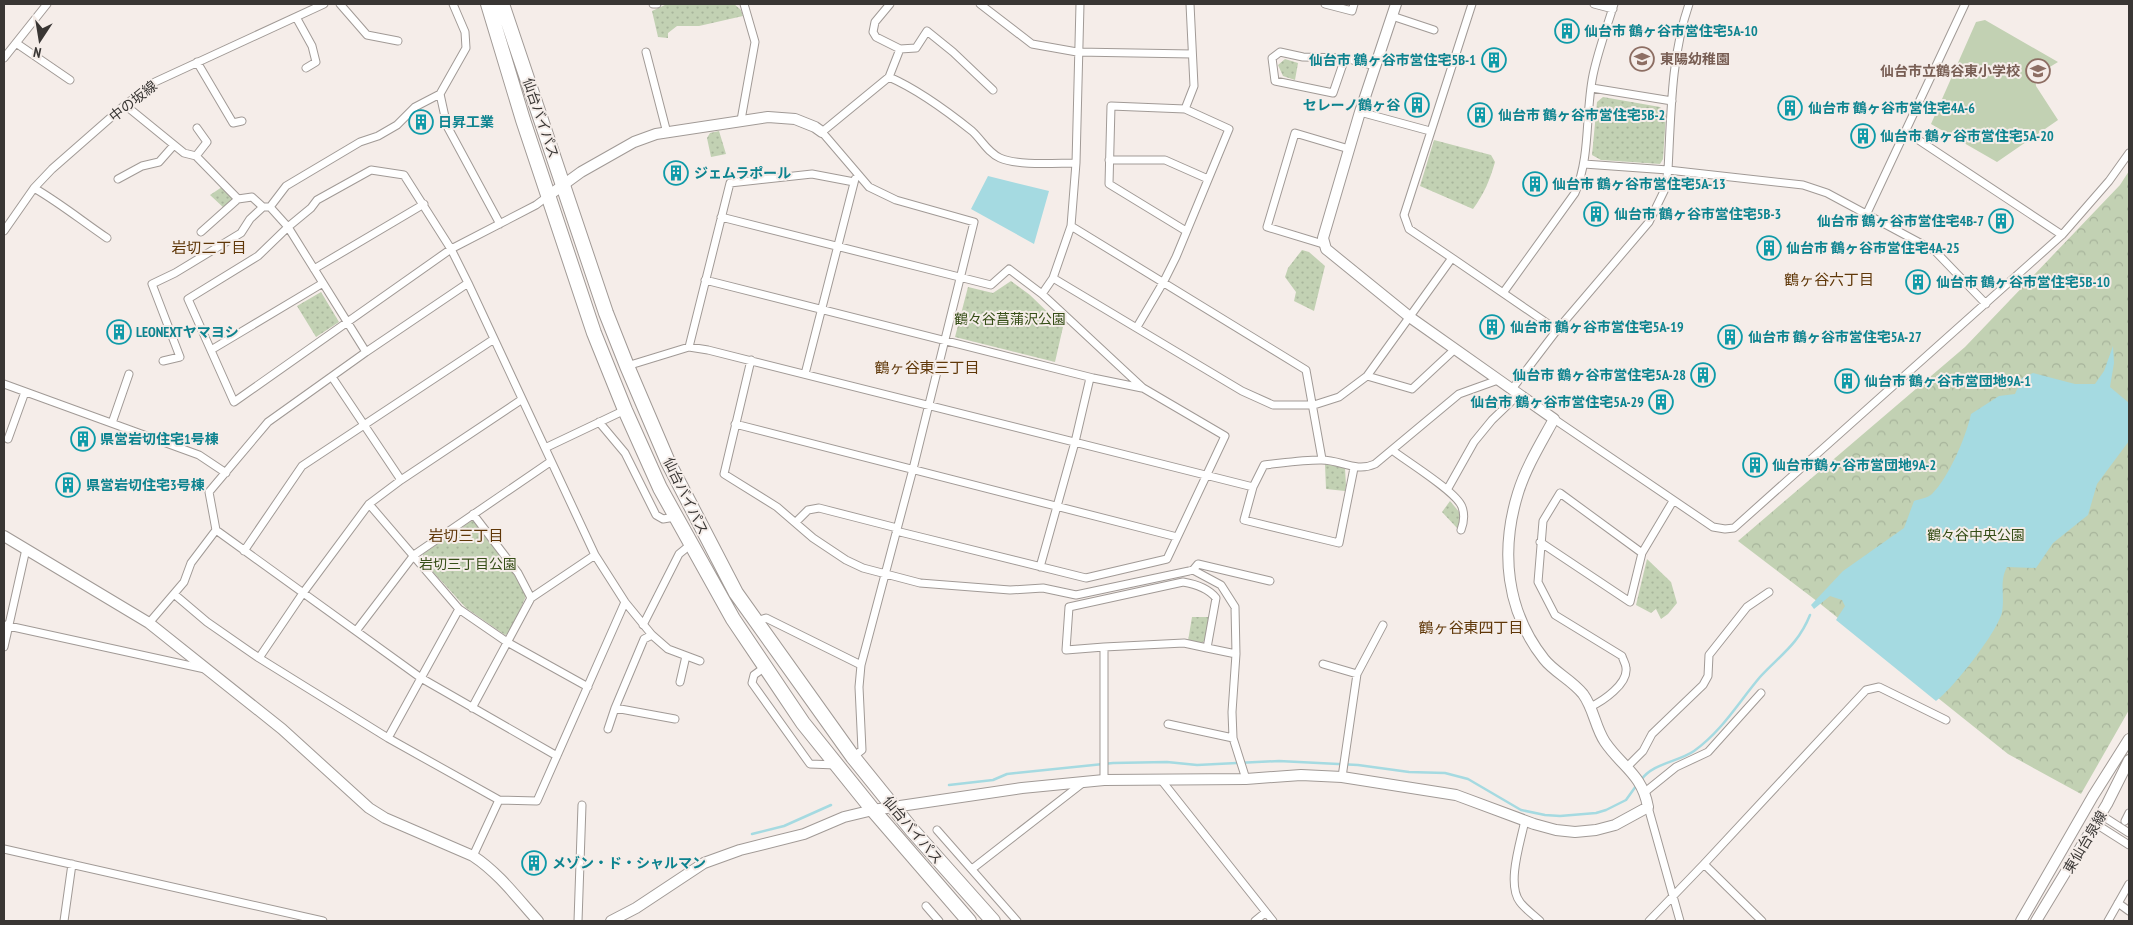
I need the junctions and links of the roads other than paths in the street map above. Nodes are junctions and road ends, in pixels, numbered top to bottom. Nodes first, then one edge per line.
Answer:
1 (46, 4) edge
2 (324, 4) edge
3 (340, 4) edge
4 (453, 4) edge
5 (488, 4) edge
6 (502, 4) edge
7 (653, 4) edge
8 (657, 4) edge
9 (744, 4) edge
10 (890, 4) edge
11 (980, 4) edge
12 (1080, 4) edge
13 (1190, 4) edge
14 (1325, 4) edge
15 (1354, 4) edge
16 (1396, 4) edge
17 (1472, 4) edge
18 (1594, 4) edge
19 (1689, 4) edge
20 (1965, 4) edge
21 (1613, 7) edge
22 (1392, 16) junction
23 (296, 17) junction
24 (1426, 36) dead end
25 (398, 41) dead end
26 (16, 43) junction
27 (900, 50) junction
28 (646, 52) dead end
29 (1077, 52) junction
30 (1192, 54) junction
31 (4, 58) edge
32 (1345, 58) junction
33 (197, 62) junction
34 (1375, 66) junction
35 (306, 68) dead end
36 (889, 77) junction
37 (70, 80) dead end
38 (1592, 88) junction
39 (993, 90) dead end
40 (440, 94) junction
41 (1672, 101) junction
42 (125, 105) junction
43 (1185, 109) junction
44 (1360, 112) junction
45 (741, 120) junction
46 (242, 121) dead end
47 (198, 128) dead end
48 (1430, 131) junction
49 (1905, 131) junction
50 (822, 132) junction
51 (667, 133) junction
52 (174, 146) junction
53 (1349, 149) junction
54 (2129, 153) edge
55 (196, 156) junction
56 (1109, 160) junction
57 (1076, 164) junction
58 (1584, 164) junction
59 (1668, 170) junction
60 (857, 174) junction
61 (118, 179) dead end
62 (1208, 179) junction
63 (854, 182) junction
64 (563, 184) junction
65 (34, 188) junction
66 (548, 196) junction
67 (238, 199) junction
68 (424, 204) junction
69 (267, 207) junction
70 (1867, 213) junction
71 (721, 217) junction
72 (500, 224) junction
73 (1071, 226) junction
74 (288, 228) junction
75 (4, 231) edge
76 (1186, 231) junction
77 (201, 232) dead end
78 (2062, 235) junction
79 (107, 238) dead end
80 (1323, 244) junction
81 (838, 247) junction
82 (451, 249) junction
83 (1452, 258) junction
84 (314, 269) junction
85 (960, 277) junction
86 (1053, 278) junction
87 (705, 280) junction
88 (1164, 282) junction
89 (323, 283) junction
90 (468, 283) junction
91 (1503, 293) junction
92 (1042, 294) junction
93 (1986, 304) junction
94 (822, 309) junction
95 (1411, 318) junction
96 (348, 323) junction
97 (1137, 327) junction
98 (1556, 330) junction
99 (494, 339) junction
100 (945, 340) junction
101 (689, 347) junction
102 (1455, 349) junction
103 (211, 350) junction
104 (366, 352) junction
105 (751, 360) junction
106 (163, 361) dead end
107 (627, 366) junction
108 (129, 374) dead end
109 (805, 374) junction
110 (1367, 376) junction
111 (332, 377) junction
112 (1090, 378) junction
113 (1498, 380) junction
114 (4, 384) edge
115 (1143, 388) junction
116 (25, 392) junction
117 (1516, 392) junction
118 (521, 400) junction
119 (929, 404) junction
120 (1314, 405) junction
121 (625, 410) junction
122 (1554, 419) junction
123 (599, 422) junction
124 (112, 423) junction
125 (735, 424) junction
126 (364, 425) junction
127 (8, 440) dead end
128 (1075, 442) junction
129 (544, 448) junction
130 (1392, 450) junction
131 (1322, 459) junction
132 (550, 462) junction
133 (1354, 468) junction
134 (913, 470) junction
135 (226, 472) junction
136 (1207, 476) junction
137 (402, 480) junction
138 (1253, 487) junction
139 (1447, 490) junction
140 (1674, 501) junction
141 (369, 504) junction
142 (1056, 506) junction
143 (473, 514) junction
144 (675, 517) junction
145 (796, 522) junction
146 (897, 529) junction
147 (216, 530) junction
148 (1461, 530) dead end
149 (4, 536) edge
150 (1177, 537) junction
151 (1540, 542) junction
152 (690, 545) junction
153 (26, 549) junction
154 (244, 551) junction
155 (1642, 553) junction
156 (414, 555) junction
157 (594, 555) junction
158 (1040, 567) junction
159 (1193, 570) junction
160 (885, 574) junction
161 (1270, 581) dead end
162 (1770, 592) dead end
163 (303, 593) junction
164 (174, 594) junction
165 (531, 598) junction
166 (625, 602) junction
167 (459, 609) junction
168 (755, 622) junction
169 (149, 623) junction
170 (643, 624) junction
171 (6, 626) edge
172 (1383, 626) dead end
173 (356, 631) junction
174 (652, 635) junction
175 (508, 642) junction
176 (4, 647) edge
177 (1104, 647) junction
178 (1207, 648) junction
179 (1236, 654) junction
180 (686, 656) junction
181 (259, 658) junction
182 (700, 661) dead end
183 (1322, 664) dead end
184 (861, 665) junction
185 (764, 667) junction
186 (210, 671) junction
187 (1357, 674) junction
188 (421, 678) junction
189 (680, 682) dead end
190 (588, 687) junction
191 (1761, 693) dead end
192 (472, 708) junction
193 (615, 708) junction
194 (1590, 708) junction
195 (675, 719) dead end
196 (1946, 720) dead end
197 (1168, 724) dead end
198 (1187, 728) junction
199 (608, 729) dead end
200 (388, 738) junction
201 (1184, 738) dead end
202 (1233, 738) junction
203 (2129, 739) edge
204 (557, 756) junction
205 (852, 757) junction
206 (2129, 760) edge
207 (836, 765) junction
208 (1627, 767) junction
209 (1343, 769) junction
210 (1246, 779) junction
211 (1104, 780) junction
212 (1162, 781) junction
213 (1084, 782) junction
214 (1644, 790) junction
215 (498, 800) junction
216 (582, 805) dead end
217 (894, 807) junction
218 (1648, 807) junction
219 (873, 810) junction
220 (2085, 812) junction
221 (2129, 814) edge
222 (1525, 820) junction
223 (2098, 820) junction
224 (2125, 821) dead end
225 (937, 830) dead end
226 (2129, 833) edge
227 (2129, 845) edge
228 (4, 849) edge
229 (473, 856) junction
230 (72, 864) junction
231 (1704, 864) junction
232 (972, 870) junction
233 (2129, 884) edge
234 (1673, 895) junction
235 (2118, 904) junction
236 (926, 906) dead end
237 (2129, 910) edge
238 (1266, 912) junction
239 (64, 921) edge
240 (323, 921) edge
241 (538, 921) edge
242 (578, 921) edge
243 (611, 921) edge
244 (939, 921) edge
245 (969, 921) edge
246 (993, 921) edge
247 (1017, 921) edge
248 (1255, 921) edge
249 (1273, 921) edge
250 (1540, 921) edge
251 (1649, 921) edge
252 (1680, 921) edge
253 (1762, 921) edge
254 (2022, 921) edge
255 (2036, 921) edge
256 (2108, 921) edge

1 - 26 street
2 - 23 street, 中の坂線
3 - 25 street
4 - 40 street
5 - 66 highway, 仙台バイパス
6 - 64 highway, 仙台バイパス
7 - 8 street
9 - 45 street
10 - 27 street
11 - 29 street
12 - 29 street
13 - 30 street
14 - 15 street
16 - 22 street
17 - 48 street
18 - 21 street
19 - 41 street
20 - 49 street
21 - 38 street
22 - 24 street
22 - 34 street
23 - 33 street, 中の坂線
23 - 35 street
26 - 31 street
26 - 37 street
27 - 36 street
27 - 39 street
28 - 51 street
29 - 30 street
29 - 57 street
30 - 43 street
32 - 32 street
32 - 34 street
33 - 42 street, 中の坂線
33 - 46 street
34 - 44 street
36 - 50 street
36 - 57 street
38 - 41 street
38 - 58 street
40 - 69 street
40 - 72 street
41 - 59 street
42 - 52 street
42 - 65 street, 中の坂線
43 - 56 street
43 - 62 street
44 - 48 street
44 - 53 street
45 - 50 street
45 - 51 street
47 - 55 street
48 - 83 street
49 - 70 street
49 - 78 street
50 - 60 street
51 - 64 street
52 - 55 street
52 - 61 street
53 - 80 street
53 - 80 street
54 - 78 street
55 - 67 street
56 - 62 street
56 - 76 street
57 - 73 street
58 - 59 street
58 - 91 street
59 - 70 street
59 - 98 street
60 - 63 street
60 - 85 street
62 - 76 street
63 - 71 street
63 - 81 street
64 - 66 street
64 - 107 highway, 仙台バイパス
65 - 75 street, 中の坂線
65 - 79 street
66 - 72 street
66 - 121 highway, 仙台バイパス
67 - 69 street
67 - 77 street
68 - 74 street
68 - 82 street
68 - 84 street
69 - 74 street
69 - 106 street
70 - 93 street
71 - 81 street
71 - 87 street
72 - 82 street
73 - 86 street
73 - 88 street
74 - 84 street
74 - 103 street
76 - 88 street
78 - 93 street
80 - 95 street
81 - 85 street
81 - 94 street
82 - 90 street
82 - 96 street
83 - 91 street
83 - 95 street
84 - 89 street
85 - 92 street
85 - 100 street
86 - 92 street
86 - 97 street
87 - 94 street
87 - 101 street
88 - 97 street
88 - 120 street
89 - 96 street
89 - 103 street
90 - 99 street
90 - 104 street
91 - 98 street
92 - 115 street
93 - 140 street
94 - 100 street
94 - 109 street
95 - 102 street
95 - 110 street
96 - 103 street
96 - 104 street
97 - 120 street
98 - 117 street
99 - 118 street
99 - 126 street
100 - 112 street
100 - 119 street
101 - 105 street
101 - 107 street
102 - 110 street
102 - 113 street
104 - 111 street
105 - 109 street
105 - 125 street
107 - 168 highway, 仙台バイパス
108 - 124 street
109 - 119 street
110 - 120 street
111 - 126 street
111 - 135 street
112 - 115 street
112 - 128 street
113 - 117 street
113 - 130 street
114 - 116 street
115 - 136 street
116 - 124 street
116 - 127 street
117 - 122 street
117 - 139 street
118 - 129 street
118 - 137 street
119 - 128 street
119 - 134 street
120 - 131 street
121 - 123 street
121 - 144 highway, 仙台バイパス
122 - 140 street
122 - 194 street
123 - 129 street
123 - 144 street
124 - 135 street
125 - 134 street
125 - 145 street
126 - 137 street
126 - 154 street
128 - 136 street
128 - 142 street
129 - 132 street
130 - 133 street
130 - 139 street
131 - 133 street
131 - 138 street
132 - 143 street
132 - 157 street
133 - 138 street
134 - 142 street
134 - 146 street
135 - 147 street
136 - 138 street
136 - 150 street
137 - 141 street
139 - 148 street
140 - 155 street
141 - 156 street
141 - 163 street
142 - 150 street
142 - 158 street
143 - 156 street
143 - 165 street
144 - 152 highway, 仙台バイパス
145 - 146 street
145 - 160 street
146 - 158 street
146 - 160 street
147 - 154 street
147 - 164 street
149 - 153 street
150 - 158 street
151 - 155 street
151 - 155 street
151 - 194 street
152 - 170 street
152 - 185 highway, 仙台バイパス
153 - 169 street
153 - 171 street
154 - 163 street
156 - 167 street
156 - 173 street
157 - 165 street
157 - 166 street
159 - 160 street
159 - 161 street
159 - 179 street
160 - 184 street
162 - 208 street
163 - 173 street
163 - 181 street
164 - 169 street
164 - 181 street
165 - 175 street
166 - 170 street
166 - 190 street
167 - 175 street
167 - 188 street
168 - 184 street
168 - 205 highway, 仙台バイパス
169 - 186 street
170 - 174 street
171 - 176 street
171 - 186 street
172 - 187 street
173 - 188 street
174 - 180 street
174 - 193 street
175 - 190 street
175 - 192 street
177 - 178 street
177 - 178 street
177 - 211 street
178 - 179 street
179 - 202 street
180 - 182 street
180 - 189 street
181 - 200 street
183 - 187 street
184 - 205 street
185 - 207 highway, 仙台バイパス
185 - 207 street
186 - 229 street
187 - 209 street
188 - 192 street
188 - 200 street
190 - 204 street
191 - 214 street
192 - 204 street
193 - 195 street
193 - 199 street
194 - 208 street
196 - 231 street
197 - 198 street
198 - 201 street
198 - 202 street
200 - 215 street
202 - 210 street
203 - 220 street
204 - 215 street
205 - 217 highway, 仙台バイパス
206 - 223 street, 東仙台泉線
207 - 219 highway, 仙台バイパス
208 - 214 street
209 - 210 street
209 - 222 street
210 - 212 street
211 - 212 street
211 - 213 street
212 - 238 street
213 - 217 street
213 - 232 street
214 - 218 street
215 - 229 street
216 - 242 street
217 - 219 street
217 - 246 highway, 仙台バイパス
218 - 222 street
218 - 234 street
219 - 243 street
219 - 245 highway, 仙台バイパス
220 - 223 street
220 - 254 street
221 - 224 street
222 - 250 street
223 - 226 street
223 - 227 street
223 - 255 street, 東仙台泉線
225 - 232 street
228 - 230 street
229 - 241 street
230 - 239 street
230 - 240 street
231 - 234 street
231 - 253 street
232 - 247 street
233 - 235 street
234 - 251 street
234 - 252 street
235 - 237 street
235 - 256 street
236 - 244 street
238 - 248 street
238 - 249 street

